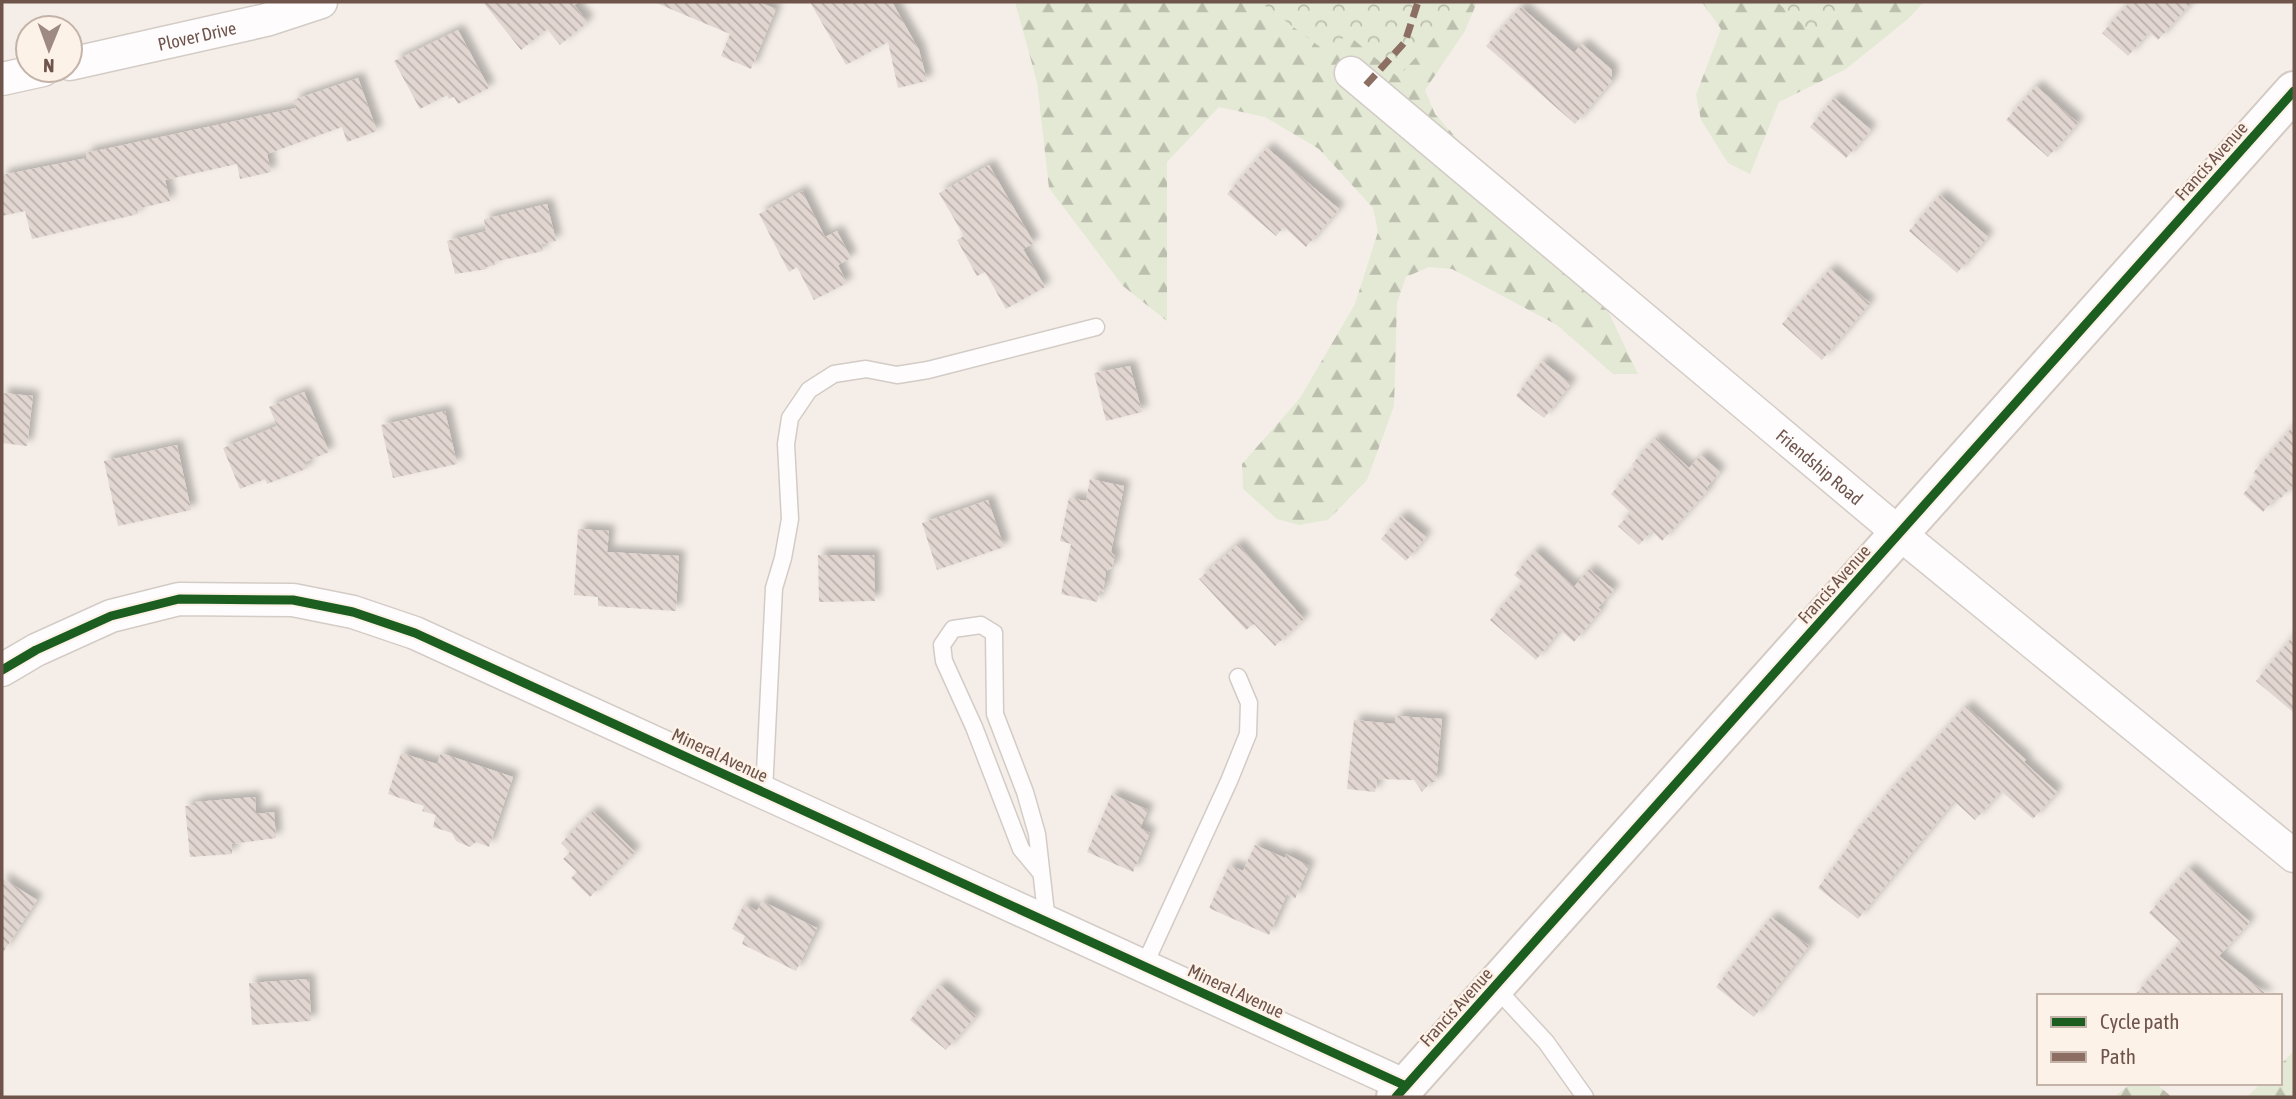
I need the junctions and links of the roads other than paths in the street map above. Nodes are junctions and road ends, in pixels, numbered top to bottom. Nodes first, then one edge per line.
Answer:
1 (321, 2) edge
2 (84, 61) edge
3 (1351, 72) dead end
4 (2294, 91) edge
5 (1096, 327) dead end
6 (1900, 534) junction
7 (2, 670) edge
8 (1238, 677) dead end
9 (764, 792) junction
10 (2294, 856) edge
11 (1041, 873) junction
12 (1047, 922) junction
13 (1144, 966) junction
14 (1495, 987) junction
15 (1401, 1092) edge
16 (1585, 1097) edge

1 - 2 street, Plover Drive
3 - 6 street, Friendship Road
4 - 6 street, Francis Avenue
5 - 9 lane
6 - 10 street, Friendship Road
6 - 14 street, Francis Avenue
7 - 9 street, Mineral Avenue
8 - 13 lane
9 - 12 street, Mineral Avenue
11 - 11 lane
11 - 12 lane
12 - 13 street, Mineral Avenue
13 - 15 street, Mineral Avenue
14 - 15 street, Francis Avenue
14 - 16 lane

